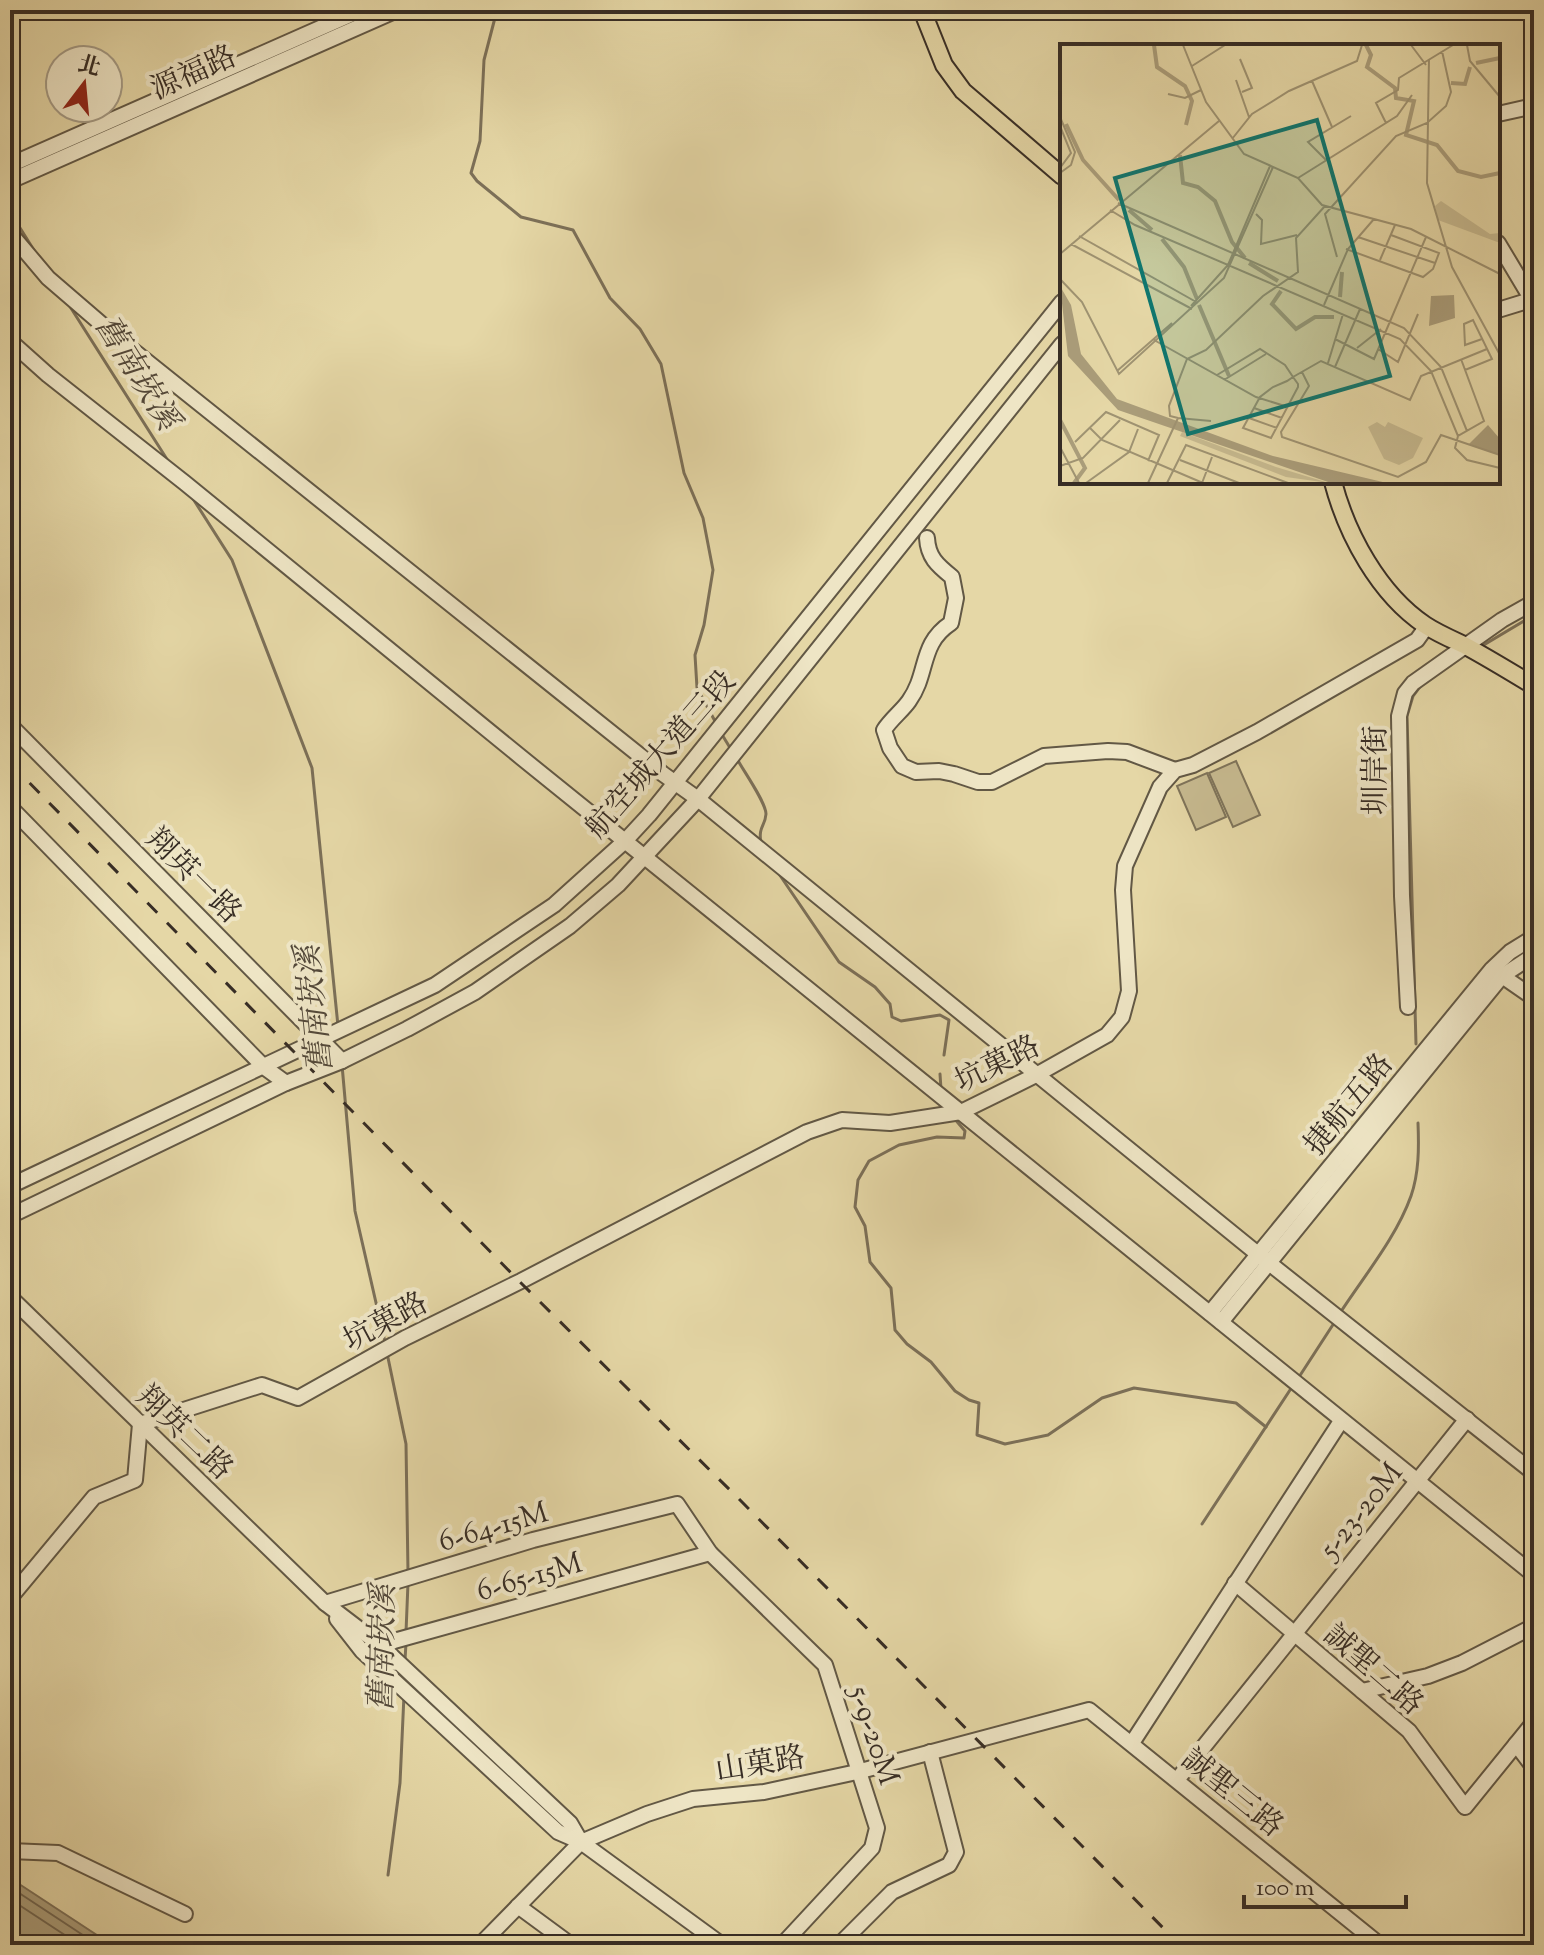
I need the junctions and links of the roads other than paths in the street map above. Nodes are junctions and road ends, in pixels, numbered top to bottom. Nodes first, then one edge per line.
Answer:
1 (361, 10) edge
2 (397, 10) edge
3 (922, 10) edge
4 (1534, 106) edge
5 (1500, 114) edge
6 (10, 165) edge
7 (1060, 174) edge
8 (10, 181) edge
9 (10, 233) edge
10 (1500, 246) edge
11 (1533, 300) edge
12 (1060, 304) edge
13 (1500, 309) edge
14 (10, 341) edge
15 (1060, 346) edge
16 (1334, 484) edge
17 (927, 538) dead end
18 (1534, 602) edge
19 (1427, 626) junction
20 (1467, 647) junction
21 (1534, 686) edge
22 (10, 725) edge
23 (1175, 770) junction
24 (675, 782) junction
25 (698, 799) junction
26 (10, 807) edge
27 (625, 841) junction
28 (645, 857) junction
29 (1534, 937) edge
30 (1534, 955) edge
31 (1497, 973) junction
32 (1534, 998) edge
33 (1408, 1007) dead end
34 (321, 1041) junction
35 (342, 1061) junction
36 (264, 1067) junction
37 (1036, 1075) junction
38 (286, 1083) junction
39 (961, 1112) junction
40 (10, 1186) edge
41 (10, 1216) edge
42 (1265, 1259) junction
43 (10, 1297) edge
44 (1215, 1318) junction
45 (1467, 1419) junction
46 (1341, 1421) junction
47 (140, 1424) junction
48 (1534, 1473) edge
49 (1417, 1480) junction
50 (677, 1504) joint
51 (710, 1553) junction
52 (1534, 1575) edge
53 (1235, 1583) junction
54 (10, 1598) edge
55 (325, 1603) junction
56 (1534, 1626) edge
57 (1293, 1633) junction
58 (380, 1645) junction
59 (362, 1651) junction
60 (1362, 1691) junction
61 (1089, 1710) joint
62 (1534, 1722) edge
63 (1132, 1743) junction
64 (1516, 1744) junction
65 (930, 1752) junction
66 (1534, 1768) edge
67 (857, 1772) junction
68 (1177, 1780) junction
69 (581, 1842) junction
70 (10, 1851) edge
71 (518, 1906) junction
72 (185, 1914) dead end
73 (480, 1945) edge
74 (571, 1945) edge
75 (722, 1945) edge
76 (782, 1945) edge
77 (839, 1945) edge
78 (1380, 1945) edge

1 - 6 street, 源福路
2 - 8 street, 源福路
3 - 7 main road
4 - 5 street
9 - 24 street
10 - 11 street
11 - 13 street
12 - 24 street, 航空城大道三段
14 - 27 street
15 - 25 street, 航空城大道三段
16 - 19 main road
17 - 23 street
18 - 20 street, 圳岸街
19 - 20 main road
19 - 23 street
20 - 21 main road
20 - 33 street, 圳岸街
22 - 34 street, 翔英一路
23 - 37 street, 坑菓路
24 - 25 street
24 - 27 street, 航空城大道三段
25 - 28 street, 航空城大道三段
25 - 37 street
26 - 36 street
27 - 28 street
27 - 34 street, 航空城大道三段
28 - 35 street, 航空城大道三段
28 - 39 street
29 - 31 street, 捷航五路
30 - 31 street, 捷航五路
31 - 32 street
31 - 42 street, 捷航五路
34 - 35 street, 翔英一路
34 - 36 street, 航空城大道三段
35 - 38 street, 航空城大道三段
36 - 38 street
36 - 40 street, 航空城大道三段
37 - 39 street, 坑菓路
37 - 42 street
38 - 41 street, 航空城大道三段
39 - 44 street
39 - 47 street, 坑菓路
42 - 44 street, 捷航五路
42 - 45 street
43 - 47 street, 翔英二路
44 - 46 street
45 - 48 street
45 - 49 street, 5-23-20M
46 - 49 street
46 - 53 street
47 - 54 street
47 - 55 street, 翔英二路
49 - 52 street
49 - 57 street, 5-23-20M
50 - 51 street, 5-9-20M
50 - 55 street, 6-64-15M
51 - 58 street, 6-65-15M
51 - 67 street, 5-9-20M
53 - 57 street, 誠聖二路
53 - 63 street
55 - 58 street, 翔英二路
55 - 59 street, 翔英二路
56 - 60 street
57 - 60 street, 誠聖二路
57 - 68 street, 5-23-20M
58 - 59 street, 6-65-15M
58 - 69 street, 翔英二路
59 - 69 street, 翔英二路
60 - 64 street, 誠聖二路
61 - 63 street, 誠聖三路
61 - 65 street, 山菓路
62 - 64 street
63 - 68 street, 誠聖三路
64 - 66 street
65 - 67 street, 山菓路
65 - 77 street
67 - 69 street, 山菓路
67 - 76 street, 5-9-20M
68 - 78 street, 誠聖三路
69 - 71 street, 山菓路
69 - 75 street, 翔英二路
70 - 72 street
71 - 73 street, 山菓路
71 - 74 street

